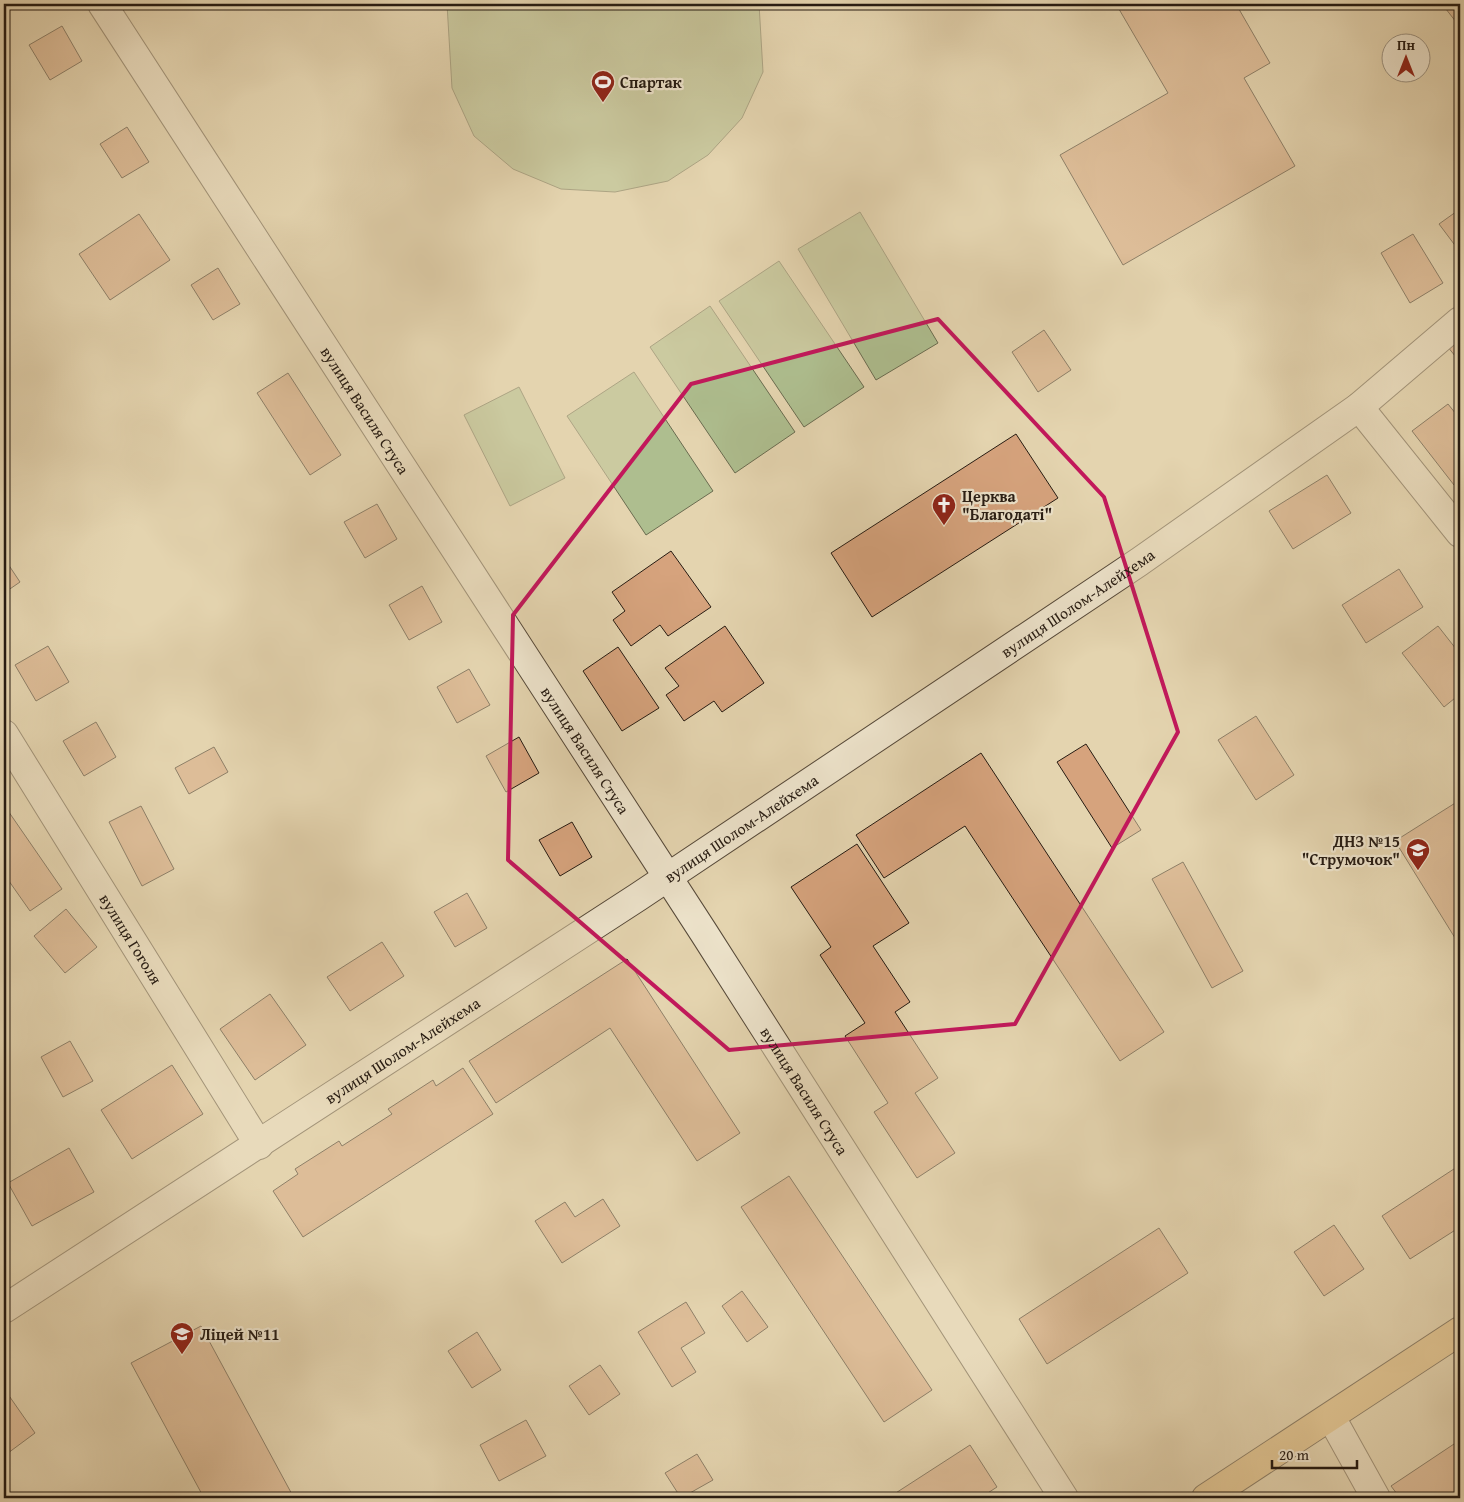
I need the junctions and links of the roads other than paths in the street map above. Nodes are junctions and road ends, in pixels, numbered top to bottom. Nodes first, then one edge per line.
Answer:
1 (102, 4) edge
2 (1460, 321) edge
3 (1359, 407) junction
4 (1460, 533) edge
5 (4, 734) edge
6 (668, 878) junction
7 (259, 1145) junction
8 (4, 1309) edge
9 (1460, 1331) edge
10 (1331, 1418) junction
11 (1064, 1498) edge
12 (1206, 1498) edge
13 (1376, 1498) edge

1 - 6 street, вулиця Василя Стуса
2 - 3 street, вулиця Шолом-Алейхема
3 - 4 street
3 - 6 street, вулиця Шолом-Алейхема
5 - 7 street, вулиця Гоголя
6 - 7 street, вулиця Шолом-Алейхема
6 - 11 street, вулиця Василя Стуса
7 - 8 street, вулиця Шолом-Алейхема
9 - 10 highway
10 - 12 highway
10 - 13 street

